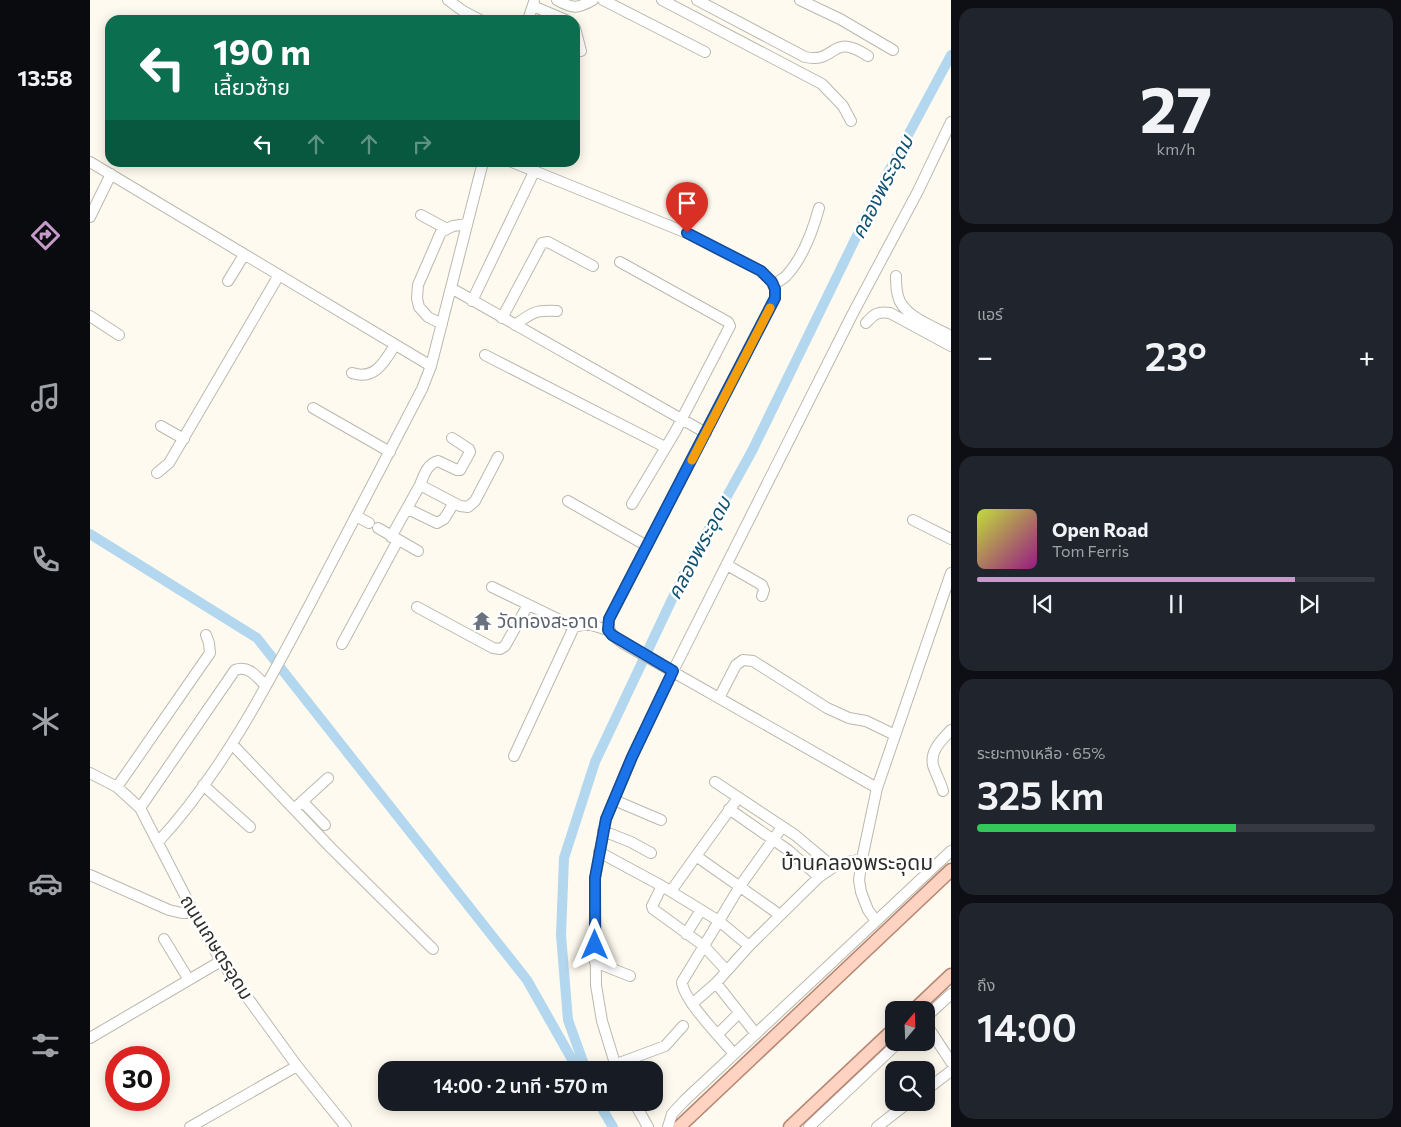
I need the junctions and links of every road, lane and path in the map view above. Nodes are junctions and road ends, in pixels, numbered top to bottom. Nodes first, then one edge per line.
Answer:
1 (448, 0) edge
2 (557, 0) edge
3 (593, 0) edge
4 (603, 0) edge
5 (662, 0) edge
6 (697, 0) edge
7 (800, 0) edge
8 (534, 3) edge
9 (621, 4) edge
10 (471, 15) edge
11 (530, 15) edge
12 (557, 15) edge
13 (580, 48) edge
14 (893, 50) dead end
15 (581, 52) dead end
16 (705, 52) dead end
17 (868, 56) dead end
18 (851, 121) dead end
19 (951, 122) edge
20 (90, 162) edge
21 (482, 167) edge
22 (523, 167) edge
23 (534, 172) junction
24 (111, 174) junction
25 (819, 208) dead end
26 (90, 216) edge
27 (420, 216) dead end
28 (467, 224) junction
29 (447, 229) junction
30 (244, 255) junction
31 (620, 262) dead end
32 (593, 266) dead end
33 (279, 276) junction
34 (896, 276) dead end
35 (228, 281) dead end
36 (774, 285) junction
37 (451, 288) junction
38 (472, 300) junction
39 (557, 311) dead end
40 (90, 316) edge
41 (502, 318) junction
42 (866, 323) dead end
43 (442, 324) junction
44 (516, 325) junction
45 (119, 335) dead end
46 (951, 336) edge
47 (395, 345) junction
48 (951, 346) edge
49 (485, 355) dead end
50 (431, 366) junction
51 (352, 373) dead end
52 (313, 408) dead end
53 (681, 419) junction
54 (161, 426) dead end
55 (706, 433) junction
56 (452, 438) dead end
57 (184, 439) junction
58 (665, 447) junction
59 (390, 452) junction
60 (498, 457) dead end
61 (157, 473) dead end
62 (420, 485) junction
63 (568, 502) dead end
64 (454, 503) junction
65 (632, 504) dead end
66 (408, 509) junction
67 (356, 516) junction
68 (913, 520) dead end
69 (394, 538) junction
70 (951, 539) edge
71 (647, 546) junction
72 (418, 551) dead end
73 (727, 565) junction
74 (951, 574) edge
75 (492, 587) dead end
76 (762, 596) dead end
77 (528, 605) junction
78 (417, 607) dead end
79 (574, 628) junction
80 (608, 630) junction
81 (206, 635) dead end
82 (342, 644) dead end
83 (673, 671) junction
84 (266, 686) junction
85 (719, 698) junction
86 (951, 730) edge
87 (895, 735) junction
88 (232, 744) junction
89 (514, 756) dead end
90 (90, 773) edge
91 (328, 778) dead end
92 (715, 782) dead end
93 (203, 785) junction
94 (117, 787) junction
95 (877, 788) junction
96 (943, 791) dead end
97 (738, 798) junction
98 (614, 800) junction
99 (302, 801) junction
100 (140, 808) junction
101 (294, 809) junction
102 (729, 809) junction
103 (661, 820) dead end
104 (325, 825) dead end
105 (250, 827) dead end
106 (782, 827) junction
107 (603, 831) junction
108 (773, 840) junction
109 (158, 842) junction
110 (951, 851) edge
111 (599, 852) junction
112 (650, 853) dead end
113 (696, 856) junction
114 (862, 859) junction
115 (832, 866) junction
116 (951, 870) edge
117 (90, 875) edge
118 (819, 877) junction
119 (740, 886) junction
120 (667, 889) junction
121 (701, 910) junction
122 (194, 913) junction
123 (780, 915) junction
124 (719, 921) junction
125 (876, 921) junction
126 (686, 934) junction
127 (164, 939) dead end
128 (704, 946) junction
129 (749, 946) junction
130 (433, 949) dead end
131 (222, 961) junction
132 (595, 962) junction
133 (726, 970) junction
134 (951, 975) edge
135 (630, 976) dead end
136 (189, 980) junction
137 (716, 982) junction
138 (951, 994) edge
139 (923, 1001) edge
140 (692, 1004) junction
141 (935, 1009) edge
142 (739, 1013) junction
143 (683, 1026) dead end
144 (718, 1034) junction
145 (756, 1034) junction
146 (885, 1037) edge
147 (90, 1038) edge
148 (935, 1038) edge
149 (889, 1051) edge
150 (734, 1054) junction
151 (613, 1061) edge
152 (629, 1061) edge
153 (951, 1062) edge
154 (298, 1066) junction
155 (951, 1071) edge
156 (935, 1083) edge
157 (639, 1111) edge
158 (897, 1111) edge
159 (190, 1127) edge
160 (346, 1127) edge
161 (648, 1127) edge
162 (668, 1127) edge
163 (679, 1127) edge
164 (790, 1127) edge
165 (809, 1127) edge
166 (877, 1127) edge

1 - 10 street
2 - 3 street
4 - 9 street
5 - 18 street
6 - 17 street
7 - 14 street
8 - 11 street
8 - 12 street
9 - 16 street
13 - 15 street
19 - 73 street
20 - 24 street
21 - 28 street
22 - 23 street
23 - 36 street
23 - 38 street
24 - 26 street
24 - 30 street
25 - 36 street
27 - 29 street
28 - 29 street
28 - 37 street
29 - 43 street
30 - 33 street
30 - 35 street
31 - 53 street
32 - 41 street
33 - 47 street
33 - 57 street
34 - 46 street
36 - 55 street
37 - 38 street
37 - 43 street
38 - 41 street
39 - 44 street
40 - 45 street
41 - 44 street
42 - 48 street
43 - 50 street
44 - 53 street
47 - 50 street
47 - 51 street
49 - 58 street
50 - 59 street
52 - 59 street
53 - 55 street
53 - 58 street
54 - 57 street
55 - 71 street
56 - 62 street
57 - 61 street
58 - 65 street
59 - 67 street
60 - 64 street
62 - 64 street
62 - 66 street
63 - 71 street
64 - 66 street
66 - 69 street
67 - 69 street
67 - 84 street
68 - 70 street
69 - 72 street
69 - 82 street
71 - 80 street
73 - 76 street
73 - 83 street
74 - 87 street
75 - 77 street
77 - 78 street
77 - 79 street
79 - 80 street
79 - 89 street
80 - 83 street
81 - 94 street
83 - 85 street
83 - 98 street
84 - 88 street
84 - 100 street
85 - 87 street
85 - 95 street
86 - 96 street
87 - 95 street
88 - 93 street
88 - 101 street
90 - 94 street, ถนนเกษตรอุดม
91 - 99 street
92 - 97 street
93 - 105 street
93 - 109 street
94 - 100 street, ถนนเกษตรอุดม
95 - 114 street
97 - 102 street
97 - 106 street
98 - 103 street
98 - 107 street
99 - 101 street
99 - 104 street
100 - 109 street, ถนนเกษตรอุดม
101 - 130 street
102 - 108 street
102 - 113 street
106 - 108 street
106 - 115 street
107 - 111 street
107 - 112 street
108 - 118 street
108 - 119 street
109 - 122 street, ถนนเกษตรอุดม
110 - 125 street
111 - 120 street
111 - 132 street
113 - 119 street
113 - 120 street
114 - 115 street
114 - 125 street
115 - 118 street
116 - 163 main road
117 - 122 street
118 - 123 street
119 - 123 street
119 - 124 street
120 - 121 street
120 - 126 street
121 - 124 street
121 - 126 street
122 - 131 street, ถนนเกษตรอุดม
123 - 129 street
124 - 128 street
124 - 129 street
125 - 145 street
126 - 128 street
127 - 136 street
128 - 133 street
128 - 140 street
129 - 133 street
131 - 136 street
131 - 154 street, ถนนเกษตรอุดม
132 - 135 street
132 - 151 street
133 - 137 street
134 - 139 main road
136 - 147 street
137 - 140 street
137 - 142 street
138 - 141 street
140 - 144 street
142 - 144 street
142 - 145 street
143 - 152 street
144 - 150 street
145 - 150 street
146 - 164 main road
148 - 153 street
149 - 165 street
150 - 162 street
154 - 159 street
154 - 160 street, ถนนเกษตรอุดม
155 - 156 street
157 - 161 street
158 - 166 street

